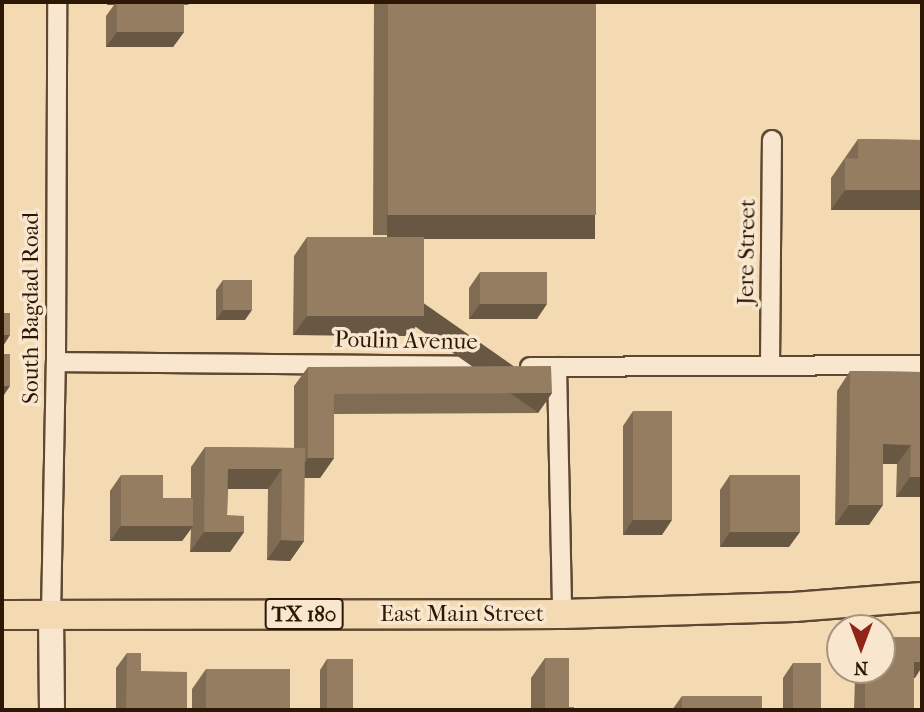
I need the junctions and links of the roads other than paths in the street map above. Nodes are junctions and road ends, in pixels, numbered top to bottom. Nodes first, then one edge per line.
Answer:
1 (57, 2) edge
2 (772, 140) dead end
3 (57, 362) junction
4 (770, 365) junction
5 (922, 365) edge
6 (557, 367) junction
7 (922, 597) edge
8 (2, 614) edge
9 (562, 614) junction
10 (51, 615) junction
11 (52, 710) edge

1 - 3 street, South Bagdad Road
2 - 4 street, Jere Street
3 - 6 street, Poulin Avenue
3 - 10 street, South Bagdad Road
4 - 5 street, Poulin Avenue
4 - 6 street, Poulin Avenue
6 - 9 street
7 - 9 main road, East Main Street / TX 180
8 - 10 main road, East Main Street / TX 180
9 - 10 main road, East Main Street / TX 180
10 - 11 street

